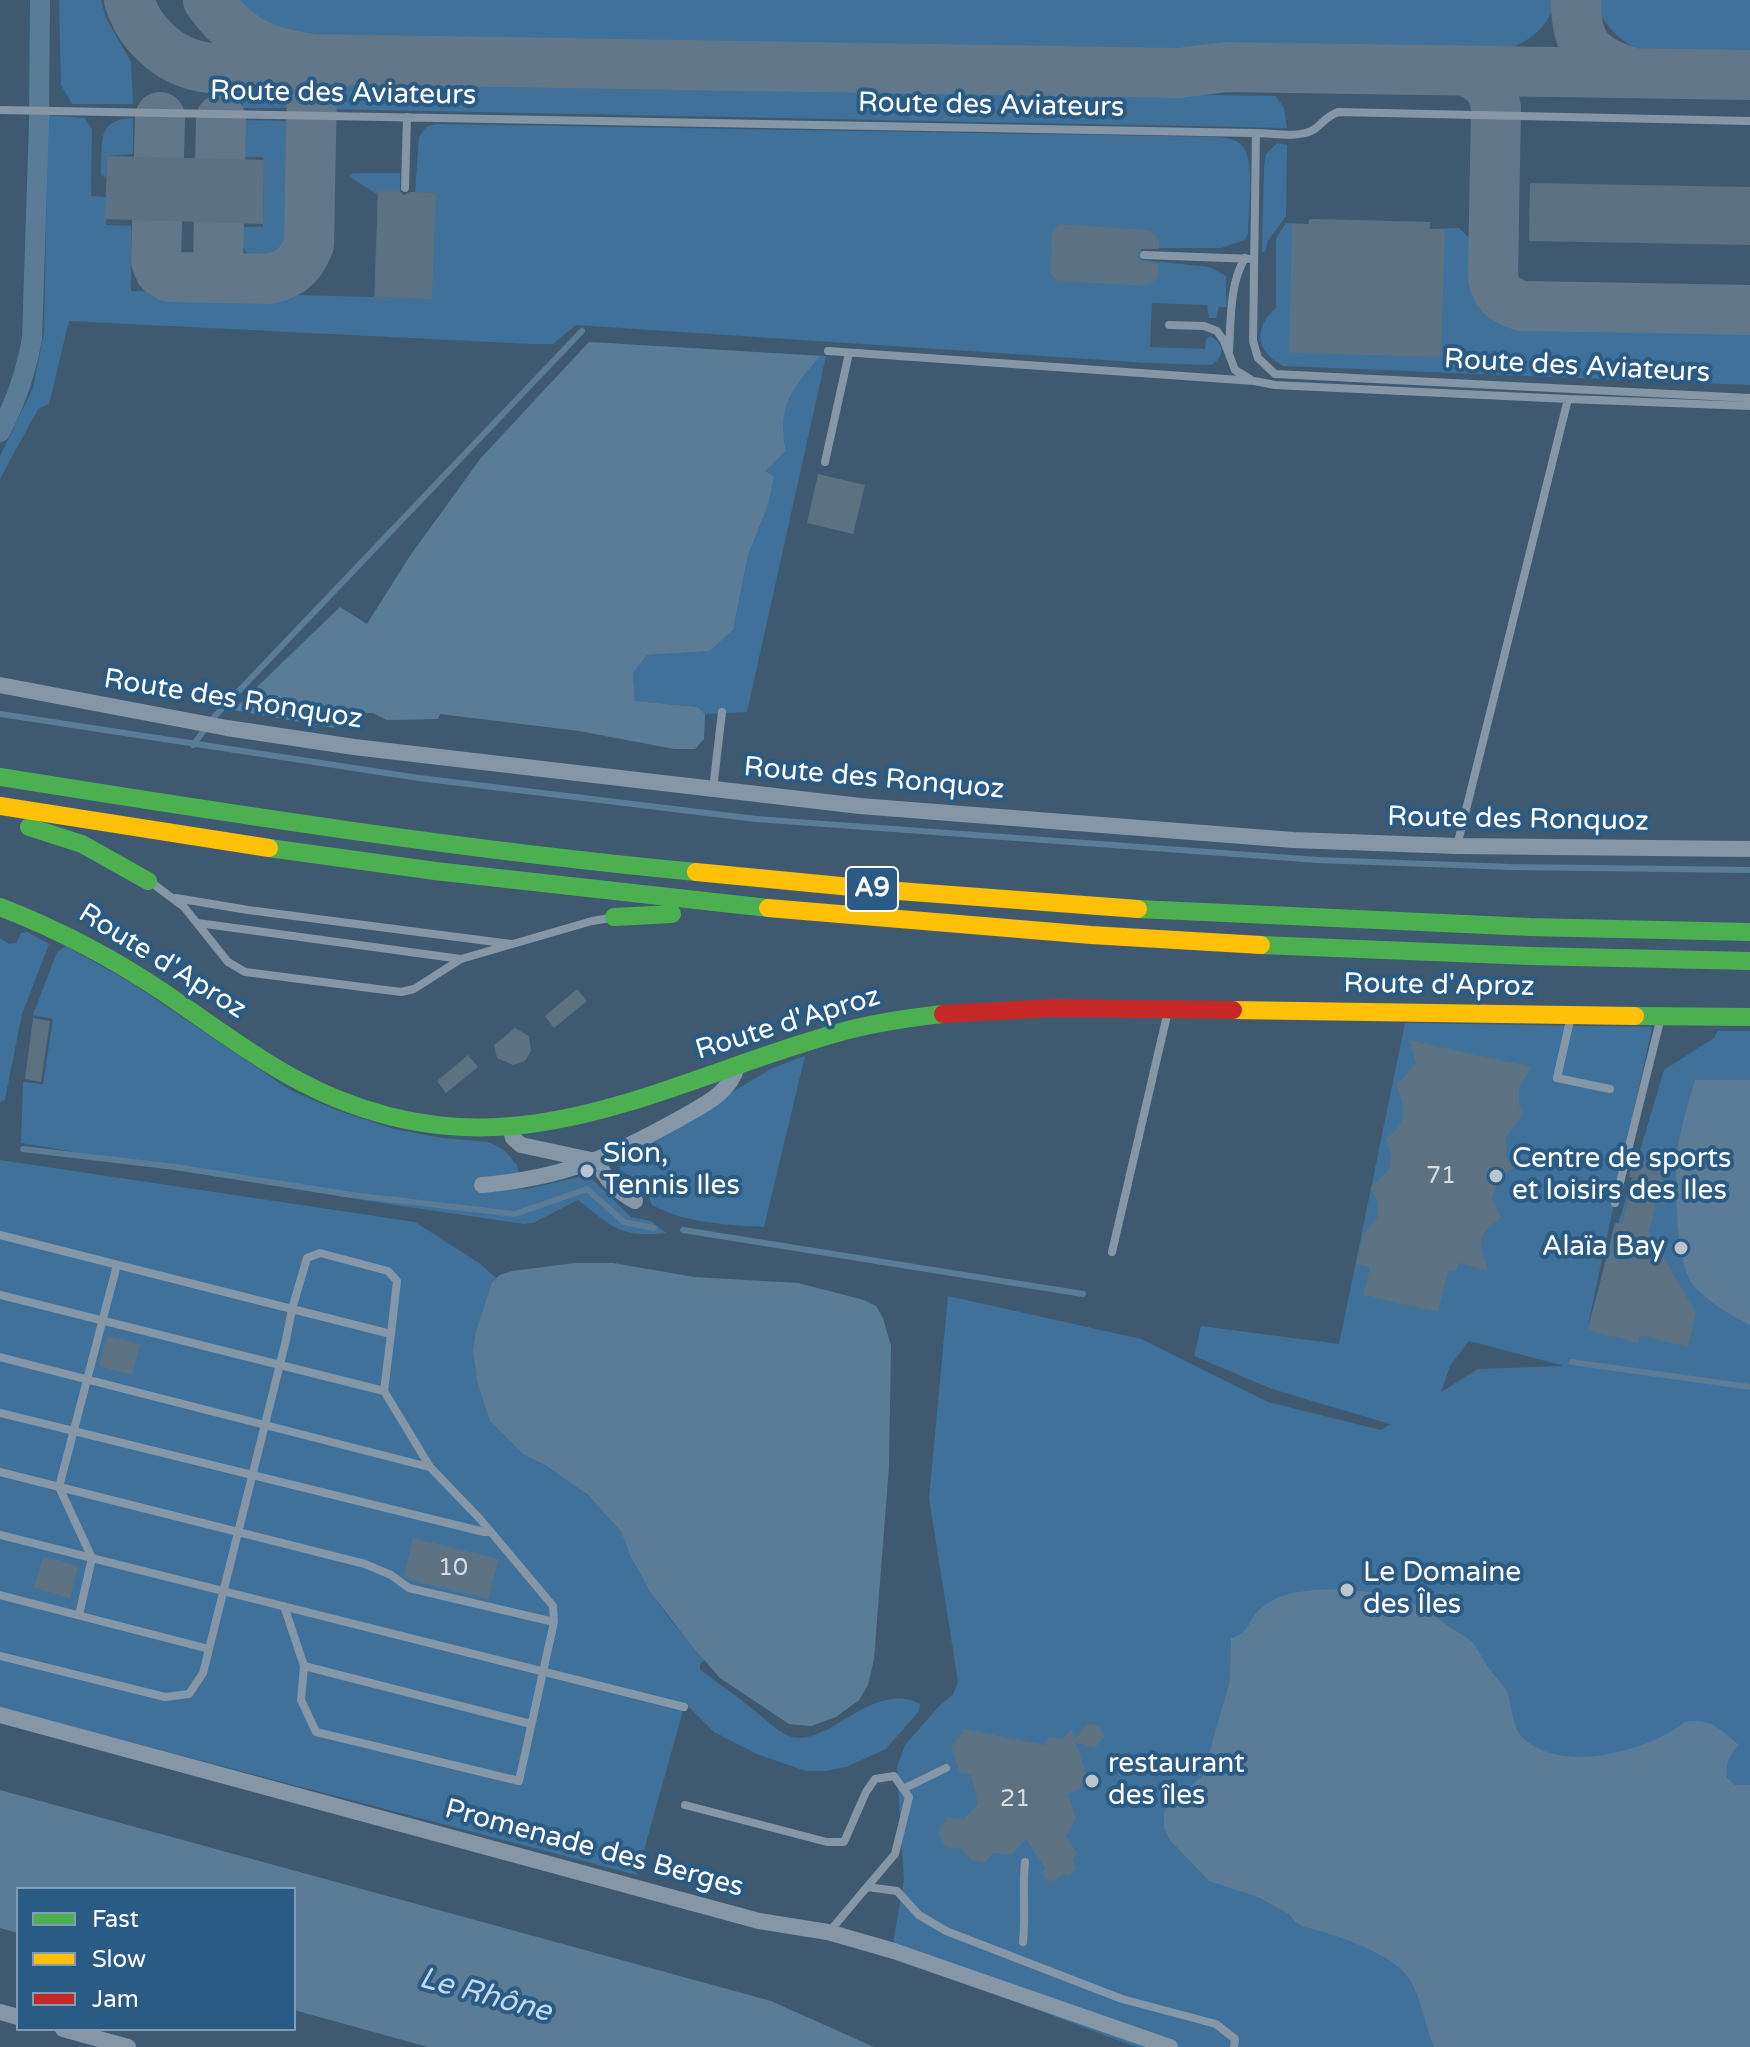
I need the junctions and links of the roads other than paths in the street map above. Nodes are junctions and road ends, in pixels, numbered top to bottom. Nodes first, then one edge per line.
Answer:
1 (0, 110) edge
2 (407, 117) junction
3 (1750, 121) edge
4 (1256, 133) junction
5 (405, 188) dead end
6 (1144, 255) dead end
7 (1249, 258) junction
8 (1169, 325) dead end
9 (828, 351) dead end
10 (849, 353) junction
11 (1229, 356) junction
12 (1254, 381) junction
13 (1750, 398) edge
14 (1568, 399) junction
15 (1750, 406) edge
16 (825, 462) dead end
17 (0, 685) edge
18 (722, 712) dead end
19 (0, 777) edge
20 (713, 790) junction
21 (0, 806) edge
22 (0, 818) edge
23 (1457, 846) junction
24 (1750, 849) edge
25 (148, 881) joint
26 (175, 898) junction
27 (0, 907) edge
28 (614, 917) joint
29 (856, 917) junction
30 (198, 923) junction
31 (1750, 932) edge
32 (514, 944) junction
33 (461, 959) junction
34 (1750, 961) edge
35 (1168, 1010) junction
36 (1572, 1015) junction
37 (1661, 1016) junction
38 (1750, 1017) edge
39 (737, 1067) junction
40 (1610, 1089) dead end
41 (510, 1128) junction
42 (597, 1161) junction
43 (482, 1185) dead end
44 (635, 1201) dead end
45 (1615, 1203) dead end
46 (0, 1235) edge
47 (1112, 1252) dead end
48 (117, 1265) junction
49 (0, 1295) edge
50 (292, 1309) junction
51 (102, 1320) junction
52 (391, 1334) junction
53 (0, 1357) edge
54 (280, 1365) junction
55 (87, 1379) junction
56 (384, 1391) junction
57 (0, 1413) edge
58 (265, 1425) junction
59 (74, 1431) junction
60 (430, 1467) junction
61 (0, 1472) edge
62 (252, 1476) junction
63 (59, 1487) junction
64 (491, 1532) junction
65 (238, 1533) junction
66 (0, 1535) edge
67 (92, 1558) junction
68 (224, 1591) junction
69 (0, 1595) edge
70 (284, 1606) junction
71 (79, 1615) junction
72 (554, 1622) junction
73 (209, 1649) junction
74 (0, 1656) edge
75 (304, 1666) junction
76 (543, 1671) junction
77 (684, 1707) dead end
78 (0, 1715) edge
79 (531, 1724) junction
80 (946, 1768) dead end
81 (903, 1789) junction
82 (685, 1805) dead end
83 (1025, 1862) dead end
84 (867, 1887) junction
85 (828, 1932) junction
86 (1023, 1942) dead end
87 (70, 2031) edge
88 (128, 2047) edge
89 (1170, 2047) edge
90 (1234, 2047) edge

1 - 2 lane, Route des Aviateurs
2 - 4 lane, Route des Aviateurs
2 - 5 lane
3 - 4 lane
4 - 7 lane, Route des Aviateurs
6 - 7 lane
7 - 11 lane
7 - 13 lane, Route des Aviateurs
8 - 11 lane
9 - 10 lane, Route des Aviateurs
10 - 12 lane, Route des Aviateurs
10 - 16 lane
11 - 12 lane
12 - 14 lane, Route des Aviateurs
14 - 15 lane, Route des Aviateurs
14 - 23 lane, Route des Aviateurs
17 - 20 street, Route des Ronquoz
18 - 20 lane
19 - 31 main road, A9
20 - 23 street, Route des Ronquoz
21 - 29 main road, A9
22 - 25 main road
23 - 24 street, Route des Ronquoz
25 - 26 lane
26 - 30 lane
26 - 32 lane
27 - 41 main road, Route d'Aproz
28 - 29 main road
28 - 32 lane
29 - 34 main road, A9
30 - 33 lane
30 - 33 lane
32 - 33 lane
35 - 36 main road, Route d'Aproz
35 - 39 main road, Route d'Aproz
35 - 47 lane
36 - 37 main road, Route d'Aproz
36 - 40 lane
37 - 38 main road, Route d'Aproz
37 - 45 lane
39 - 41 main road, Route d'Aproz
39 - 42 street
41 - 42 street
42 - 43 street
42 - 44 street
46 - 48 lane
48 - 50 lane
48 - 51 lane
49 - 51 lane
50 - 52 lane
50 - 52 lane
50 - 54 lane
51 - 54 lane
51 - 55 lane
52 - 56 lane
53 - 55 lane
54 - 56 lane
54 - 58 lane
55 - 58 lane
55 - 59 lane
56 - 60 lane
57 - 59 lane
58 - 60 lane
58 - 62 lane
59 - 62 lane
59 - 63 lane
60 - 64 lane
61 - 63 lane
62 - 64 lane
62 - 65 lane
63 - 65 lane
63 - 67 lane
64 - 72 lane
65 - 68 lane
65 - 72 lane
66 - 67 lane
67 - 68 lane
67 - 71 lane
68 - 70 lane
68 - 73 lane
69 - 71 lane
70 - 75 lane
70 - 76 lane
71 - 73 lane
72 - 76 lane
73 - 74 lane
75 - 79 lane
75 - 79 lane
76 - 77 lane
76 - 79 lane
78 - 85 street, Promenade des Berges
80 - 81 lane
81 - 82 lane
81 - 84 lane
83 - 86 lane
84 - 85 lane
84 - 90 lane
85 - 89 street, Promenade des Berges
87 - 88 street

